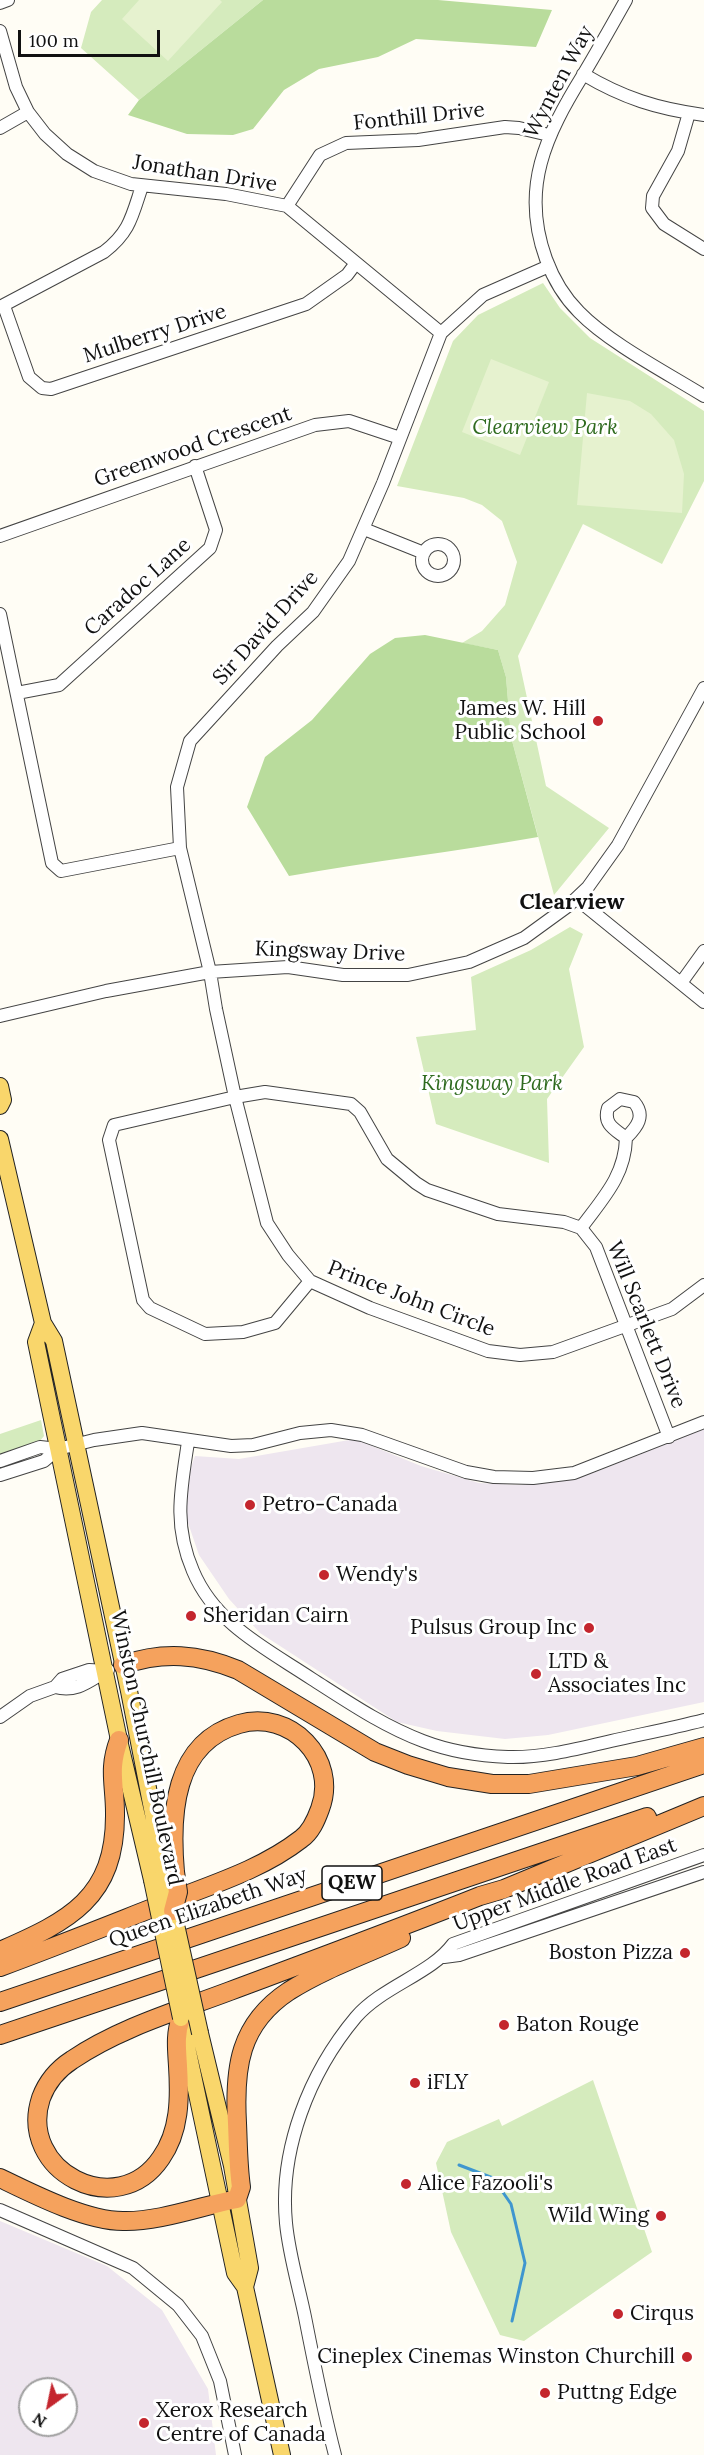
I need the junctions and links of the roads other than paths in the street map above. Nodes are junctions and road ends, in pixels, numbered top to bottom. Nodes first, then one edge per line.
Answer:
1 (8, 0) edge
2 (626, 0) edge
3 (0, 3) edge
4 (0, 31) edge
5 (583, 74) junction
6 (28, 112) junction
7 (689, 113) junction
8 (704, 115) edge
9 (0, 128) edge
10 (549, 135) junction
11 (142, 186) junction
12 (288, 207) junction
13 (704, 249) edge
14 (356, 263) junction
15 (549, 266) junction
16 (2, 307) edge
17 (441, 333) junction
18 (704, 396) edge
19 (400, 438) junction
20 (195, 466) junction
21 (364, 529) junction
22 (0, 536) edge
23 (424, 553) dead end
24 (0, 614) edge
25 (704, 688) edge
26 (17, 693) junction
27 (180, 848) junction
28 (577, 899) junction
29 (704, 951) edge
30 (210, 972) junction
31 (681, 983) junction
32 (704, 1002) edge
33 (0, 1016) edge
34 (0, 1086) edge
35 (235, 1097) junction
36 (0, 1106) edge
37 (626, 1138) dead end
38 (0, 1139) edge
39 (581, 1228) junction
40 (310, 1281) junction
41 (704, 1285) edge
42 (43, 1323) junction
43 (626, 1325) junction
44 (704, 1422) edge
45 (669, 1437) junction
46 (188, 1442) junction
47 (77, 1444) junction
48 (58, 1449) junction
49 (0, 1461) edge
50 (0, 1475) edge
51 (123, 1665) junction
52 (106, 1671) junction
53 (0, 1717) edge
54 (704, 1720) edge
55 (119, 1740) junction
56 (704, 1747) edge
57 (704, 1764) edge
58 (704, 1798) edge
59 (704, 1806) edge
60 (704, 1855) edge
61 (704, 1872) edge
62 (164, 1876) junction
63 (504, 1889) junction
64 (172, 1911) joint
65 (0, 1951) edge
66 (444, 1957) junction
67 (0, 1967) edge
68 (0, 2002) edge
69 (181, 2018) joint
70 (0, 2034) edge
71 (188, 2037) junction
72 (0, 2178) edge
73 (228, 2200) junction
74 (0, 2210) edge
75 (236, 2455) edge
76 (282, 2455) edge
77 (335, 2455) edge

1 - 3 street
2 - 5 street, Wynten Way
4 - 6 street, Jonathan Drive
5 - 7 street
5 - 10 street, Wynten Way
6 - 9 street
6 - 11 street, Jonathan Drive
7 - 8 street
7 - 13 street
10 - 12 street, Fonthill Drive
10 - 15 street, Wynten Way
11 - 12 street, Jonathan Drive
11 - 16 street
12 - 14 street, Jonathan Drive
14 - 16 street, Mulberry Drive
14 - 17 street, Jonathan Drive
15 - 17 street, Sir David Drive
15 - 18 street, Wynten Way
17 - 19 street, Sir David Drive
19 - 20 street, Greenwood Crescent
19 - 21 street, Sir David Drive
20 - 22 street, Greenwood Crescent
20 - 26 street, Caradoc Lane
21 - 23 street
21 - 27 street, Sir David Drive
24 - 26 street
25 - 28 street, Kingsway Drive
26 - 27 street
27 - 30 street, Sir David Drive
28 - 30 street, Kingsway Drive
28 - 31 street
29 - 31 street
30 - 33 street, Kingsway Drive
30 - 35 street, Prince John Circle
31 - 32 street
34 - 36 main road
35 - 39 street, Will Scarlett Drive
35 - 40 street, Prince John Circle
35 - 40 street, Will Scarlett Drive
37 - 39 street
38 - 42 main road, Winston Churchill Boulevard
39 - 43 street, Will Scarlett Drive
40 - 43 street, Prince John Circle
41 - 43 street, Prince John Circle
42 - 47 main road, Winston Churchill Boulevard
42 - 48 main road, Winston Churchill Boulevard
43 - 45 street, Will Scarlett Drive
44 - 45 street
45 - 46 street
46 - 47 street
46 - 54 street
47 - 48 street
47 - 51 main road, Winston Churchill Boulevard
48 - 49 street
48 - 50 street
48 - 52 main road, Winston Churchill Boulevard
51 - 52 street
51 - 56 highway
51 - 62 main road, Winston Churchill Boulevard
52 - 53 street
52 - 55 main road, Winston Churchill Boulevard
55 - 62 main road, Winston Churchill Boulevard
55 - 65 highway
57 - 68 highway, Queen Elizabeth Way / QEW
58 - 70 highway, QEW
59 - 63 highway
60 - 66 street, Upper Middle Road East
61 - 66 street, Upper Middle Road East
62 - 64 highway, bridge
62 - 67 highway
62 - 69 main road, Winston Churchill Boulevard, bridge
63 - 71 highway
63 - 73 highway
64 - 71 main road, Winston Churchill Boulevard, bridge
66 - 77 street, Upper Middle Road East
69 - 71 highway
71 - 73 main road, Winston Churchill Boulevard
72 - 73 highway
73 - 76 main road, Winston Churchill Boulevard
74 - 75 street

